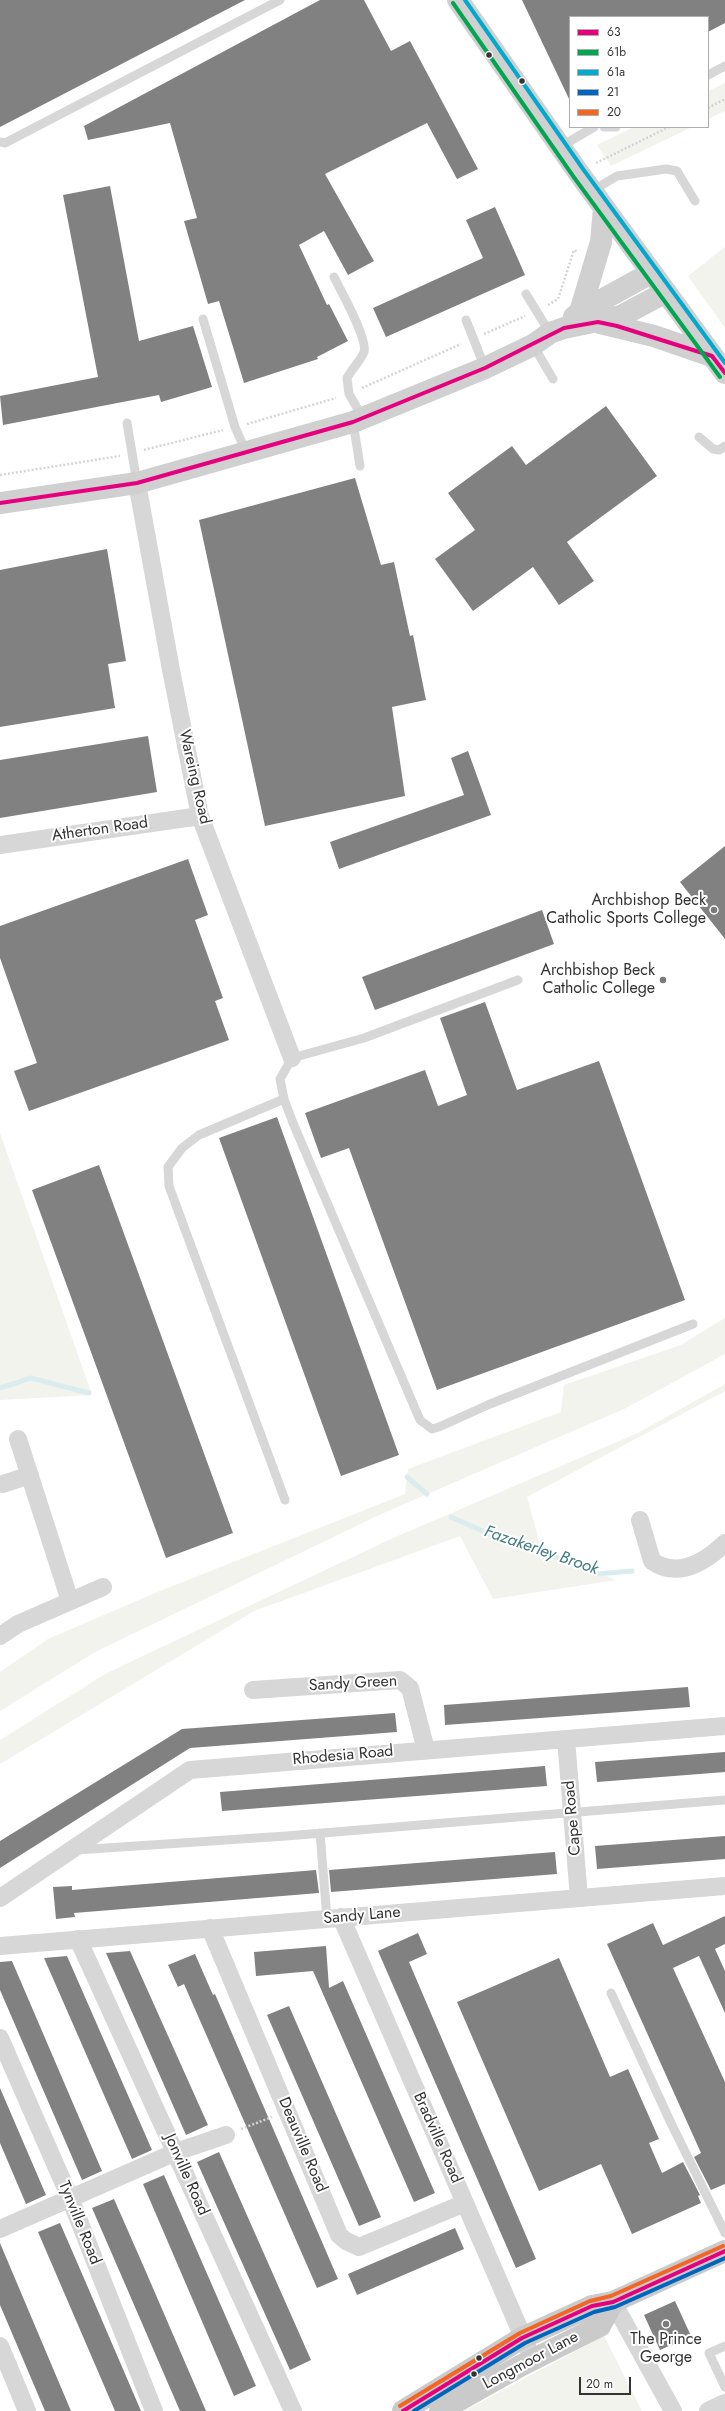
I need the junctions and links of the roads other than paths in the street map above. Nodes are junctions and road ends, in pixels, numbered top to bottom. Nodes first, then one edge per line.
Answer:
1 (280, 0) edge
2 (458, 0) edge
3 (725, 66) edge
4 (709, 74) edge
5 (592, 128) edge
6 (0, 142) edge
7 (560, 146) junction
8 (592, 191) junction
9 (695, 201) dead end
10 (604, 208) junction
11 (651, 274) junction
12 (334, 277) dead end
13 (666, 292) junction
14 (526, 294) dead end
15 (589, 317) junction
16 (203, 319) dead end
17 (466, 320) dead end
18 (549, 335) junction
19 (712, 356) junction
20 (485, 368) junction
21 (725, 373) edge
22 (553, 379) dead end
23 (358, 420) junction
24 (126, 423) dead end
25 (699, 438) dead end
26 (725, 446) edge
27 (247, 453) junction
28 (360, 466) dead end
29 (137, 483) junction
30 (0, 503) edge
31 (200, 816) junction
32 (0, 845) edge
33 (518, 980) dead end
34 (292, 1058) junction
35 (284, 1099) junction
36 (693, 1324) dead end
37 (18, 1439) dead end
38 (30, 1475) junction
39 (3, 1484) dead end
40 (285, 1500) dead end
41 (640, 1520) dead end
42 (725, 1543) edge
43 (103, 1586) dead end
44 (70, 1601) junction
45 (0, 1636) edge
46 (253, 1690) dead end
47 (725, 1726) edge
48 (566, 1739) junction
49 (426, 1750) junction
50 (725, 1800) edge
51 (572, 1812) junction
52 (320, 1833) junction
53 (73, 1850) junction
54 (725, 1886) edge
55 (0, 1898) edge
56 (579, 1898) junction
57 (334, 1918) junction
58 (210, 1928) junction
59 (78, 1939) junction
60 (0, 1946) edge
61 (611, 1993) dead end
62 (0, 2038) edge
63 (226, 2135) road end
64 (176, 2152) junction
65 (70, 2198) junction
66 (465, 2202) junction
67 (0, 2229) edge
68 (725, 2233) edge
69 (725, 2251) edge
70 (613, 2302) junction
71 (522, 2338) junction
72 (0, 2346) edge
73 (725, 2346) edge
74 (533, 2360) junction
75 (725, 2387) edge
76 (725, 2403) edge
77 (27, 2411) edge
78 (154, 2411) edge
79 (293, 2411) edge
80 (403, 2411) edge
81 (440, 2411) edge
82 (673, 2411) edge
83 (708, 2411) edge

1 - 6 lane
2 - 7 street
3 - 4 lane
5 - 7 lane
7 - 8 street
8 - 9 lane
8 - 10 street
10 - 11 street
10 - 15 street
11 - 13 street
11 - 15 street
12 - 23 lane
13 - 15 street
13 - 19 street
14 - 18 lane
15 - 18 street
15 - 19 street
16 - 27 lane
17 - 20 lane
18 - 20 street
18 - 22 lane
19 - 21 street
20 - 23 street
23 - 27 street
23 - 28 lane
24 - 29 lane
25 - 26 lane
27 - 29 street
29 - 30 street
29 - 31 street, Wareing Road
31 - 32 street, Atherton Road
31 - 34 street, Wareing Road
33 - 34 lane
34 - 35 lane
35 - 36 lane
35 - 40 lane
37 - 38 street
38 - 39 street
38 - 44 street
41 - 42 street
43 - 44 street
44 - 45 street
46 - 49 street, Sandy Green
47 - 48 street, Rhodesia Road
48 - 49 street, Rhodesia Road
48 - 51 street, Cape Road
49 - 53 street, Rhodesia Road
50 - 51 lane
51 - 52 lane
51 - 56 street, Cape Road
52 - 53 lane
52 - 57 lane
53 - 55 street, Rhodesia Road
54 - 56 street, Sandy Lane
56 - 57 street, Sandy Lane
57 - 58 street, Sandy Lane
57 - 66 street, Bradville Road
58 - 59 street, Sandy Lane
58 - 66 street, Deauville Road
59 - 60 street, Sandy Lane
59 - 64 street, Jonville Road
61 - 68 lane
62 - 65 street, Tynville Road
63 - 64 street
64 - 65 street
64 - 79 street, Jonville Road
65 - 67 street
65 - 78 street, Tynville Road
66 - 71 street, Bradville Road
69 - 70 main road, Longmoor Lane
70 - 71 main road, Longmoor Lane
70 - 74 main road, Longmoor Lane
70 - 82 street
71 - 74 street, Bradville Road
71 - 80 main road, Longmoor Lane
72 - 77 street
73 - 75 lane
74 - 81 main road, Longmoor Lane
76 - 83 street

